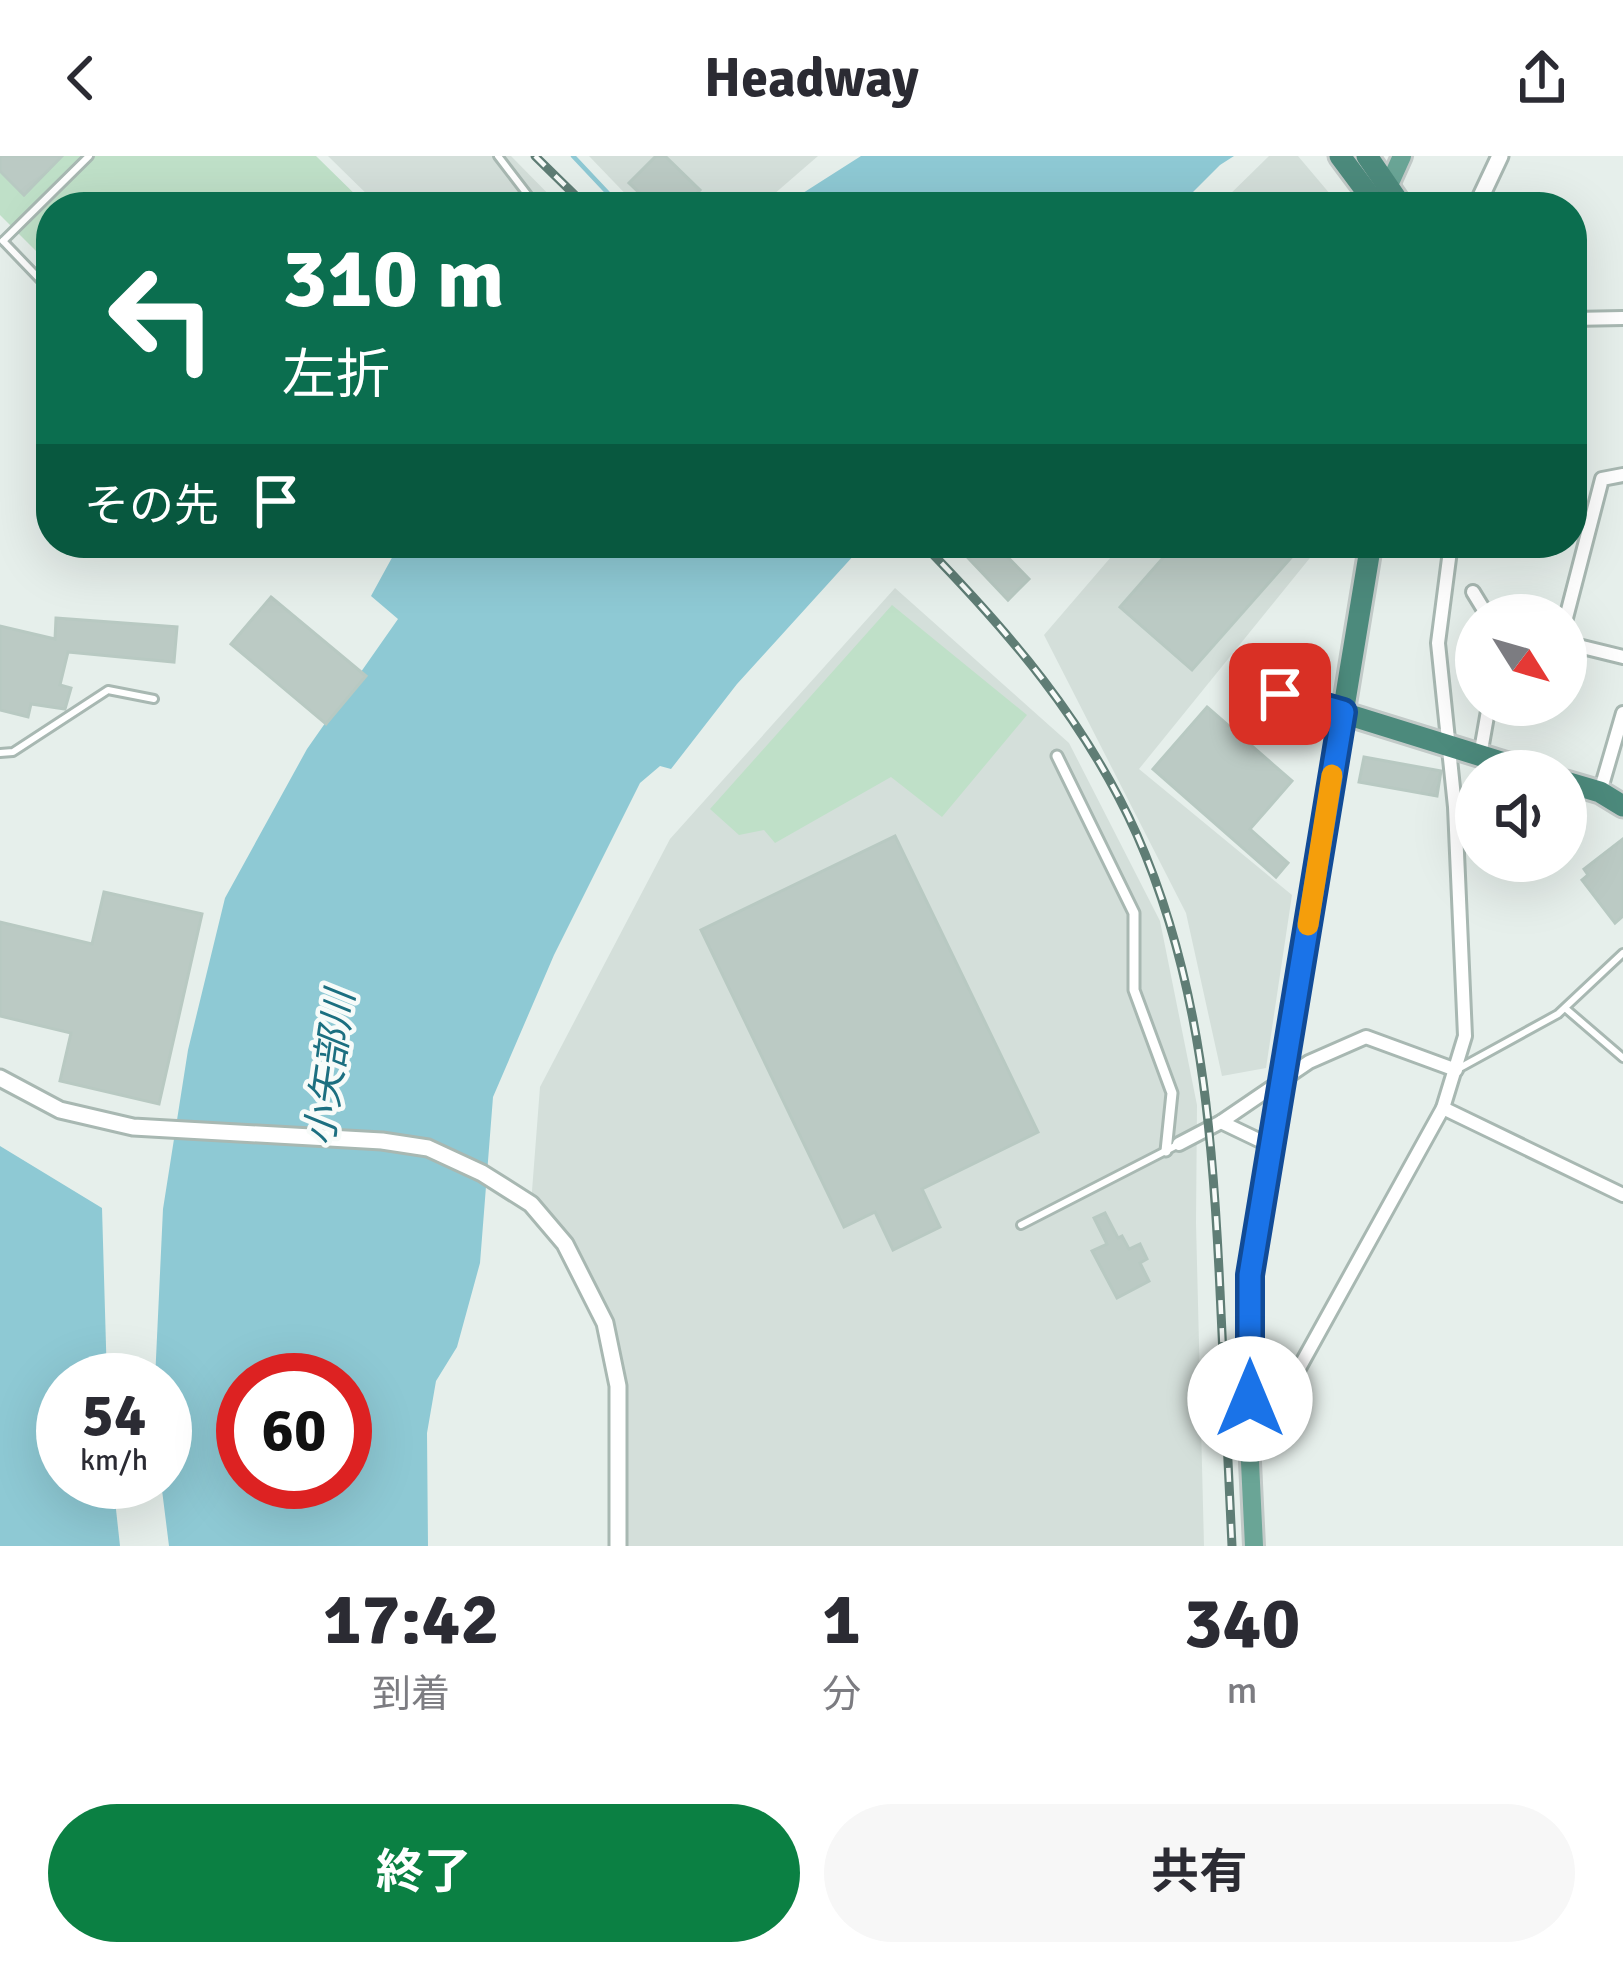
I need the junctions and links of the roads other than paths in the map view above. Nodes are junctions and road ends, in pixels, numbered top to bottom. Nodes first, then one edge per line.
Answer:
1 (88, 156) edge
2 (498, 156) edge
3 (1367, 156) edge
4 (1402, 156) edge
5 (1500, 156) edge
6 (1341, 157) edge
7 (51, 192) edge
8 (526, 192) edge
9 (1378, 192) edge
10 (1383, 192) edge
11 (1390, 192) edge
12 (1482, 192) edge
13 (36, 206) edge
14 (1, 240) edge
15 (36, 276) edge
16 (1623, 318) edge
17 (1587, 319) edge
18 (1623, 475) edge
19 (1587, 537) edge
20 (1369, 558) edge
21 (1449, 558) edge
22 (1582, 558) edge
23 (1572, 594) edge
24 (1587, 649) edge
25 (1623, 657) edge
26 (1248, 667) dead end
27 (154, 699) dead end
28 (1343, 712) junction
29 (1623, 713) edge
30 (1447, 745) junction
31 (1462, 750) edge
32 (0, 753) edge
33 (1057, 756) dead end
34 (1587, 790) edge
35 (1616, 800) edge
36 (1623, 953) edge
37 (1564, 1009) junction
38 (1623, 1058) edge
39 (1456, 1070) junction
40 (1283, 1077) junction
41 (0, 1078) edge
42 (1443, 1108) junction
43 (1221, 1122) junction
44 (1269, 1145) junction
45 (1172, 1147) junction
46 (1623, 1196) edge
47 (1021, 1225) dead end
48 (1250, 1441) junction
49 (619, 1546) edge
50 (1255, 1546) edge

1 - 7 lane
2 - 8 lane
3 - 10 highway
4 - 11 main road
5 - 12 street
6 - 9 highway
13 - 14 lane
14 - 15 lane
16 - 17 street
18 - 19 street
20 - 28 highway
21 - 30 street
22 - 23 street
24 - 25 street
26 - 28 lane
27 - 32 lane
28 - 30 highway
28 - 40 main road
29 - 35 street
30 - 31 highway
30 - 39 street
33 - 45 street
34 - 35 highway
36 - 37 lane
37 - 38 lane
37 - 39 lane
39 - 40 street
39 - 42 street
40 - 43 street
40 - 44 main road
41 - 49 street
42 - 46 street
42 - 48 street
43 - 44 street
43 - 45 street
44 - 48 main road
45 - 47 lane
48 - 50 main road

